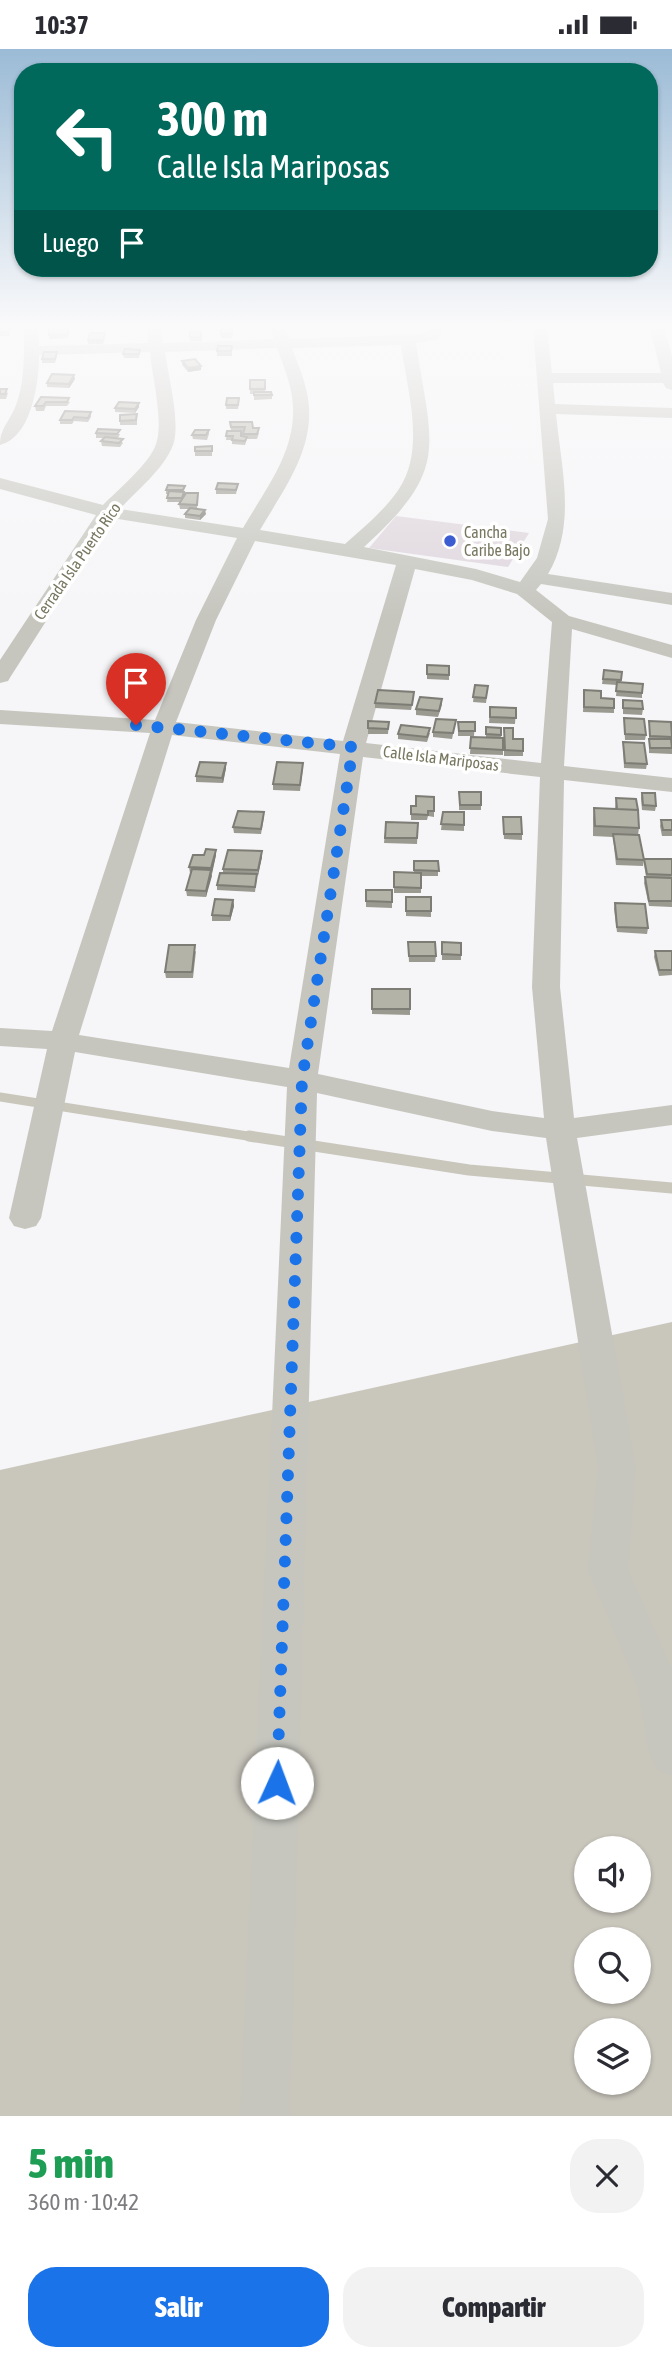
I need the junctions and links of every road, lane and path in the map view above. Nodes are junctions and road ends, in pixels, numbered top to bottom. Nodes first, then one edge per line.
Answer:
1 (16, 424) edge
2 (167, 424) edge
3 (300, 424) edge
4 (419, 424) edge
5 (548, 424) edge
6 (0, 440) edge
7 (0, 483) edge
8 (107, 512) junction
9 (248, 535) junction
10 (349, 550) junction
11 (407, 561) junction
12 (531, 584) junction
13 (672, 599) edge
14 (562, 620) junction
15 (672, 652) edge
16 (0, 676) edge
17 (0, 717) edge
18 (163, 727) junction
19 (353, 747) junction
20 (552, 773) junction
21 (672, 785) edge
22 (0, 1037) edge
23 (63, 1041) junction
24 (302, 1080) junction
25 (672, 1115) edge
26 (561, 1130) junction
27 (25, 1218) dead end
28 (672, 1756) edge
29 (265, 2116) edge

1 - 6 street
2 - 8 street, Cerrada Isla Puerto Rico
3 - 9 street
4 - 10 street
5 - 12 street
7 - 8 street
8 - 9 street
8 - 16 street, Cerrada Isla Puerto Rico
9 - 10 street
9 - 18 street
10 - 11 street
11 - 12 street
11 - 19 street
12 - 13 street
12 - 14 street
14 - 15 street
14 - 20 street
17 - 18 street, Calle Isla Mariposas
18 - 19 street, Calle Isla Mariposas
18 - 23 street
19 - 20 street, Calle Isla Mariposas
19 - 24 street
20 - 21 street, Calle Isla Mariposas
20 - 26 street
22 - 23 street
23 - 24 street
23 - 27 street
24 - 26 street
24 - 29 street
25 - 26 street
26 - 28 street

